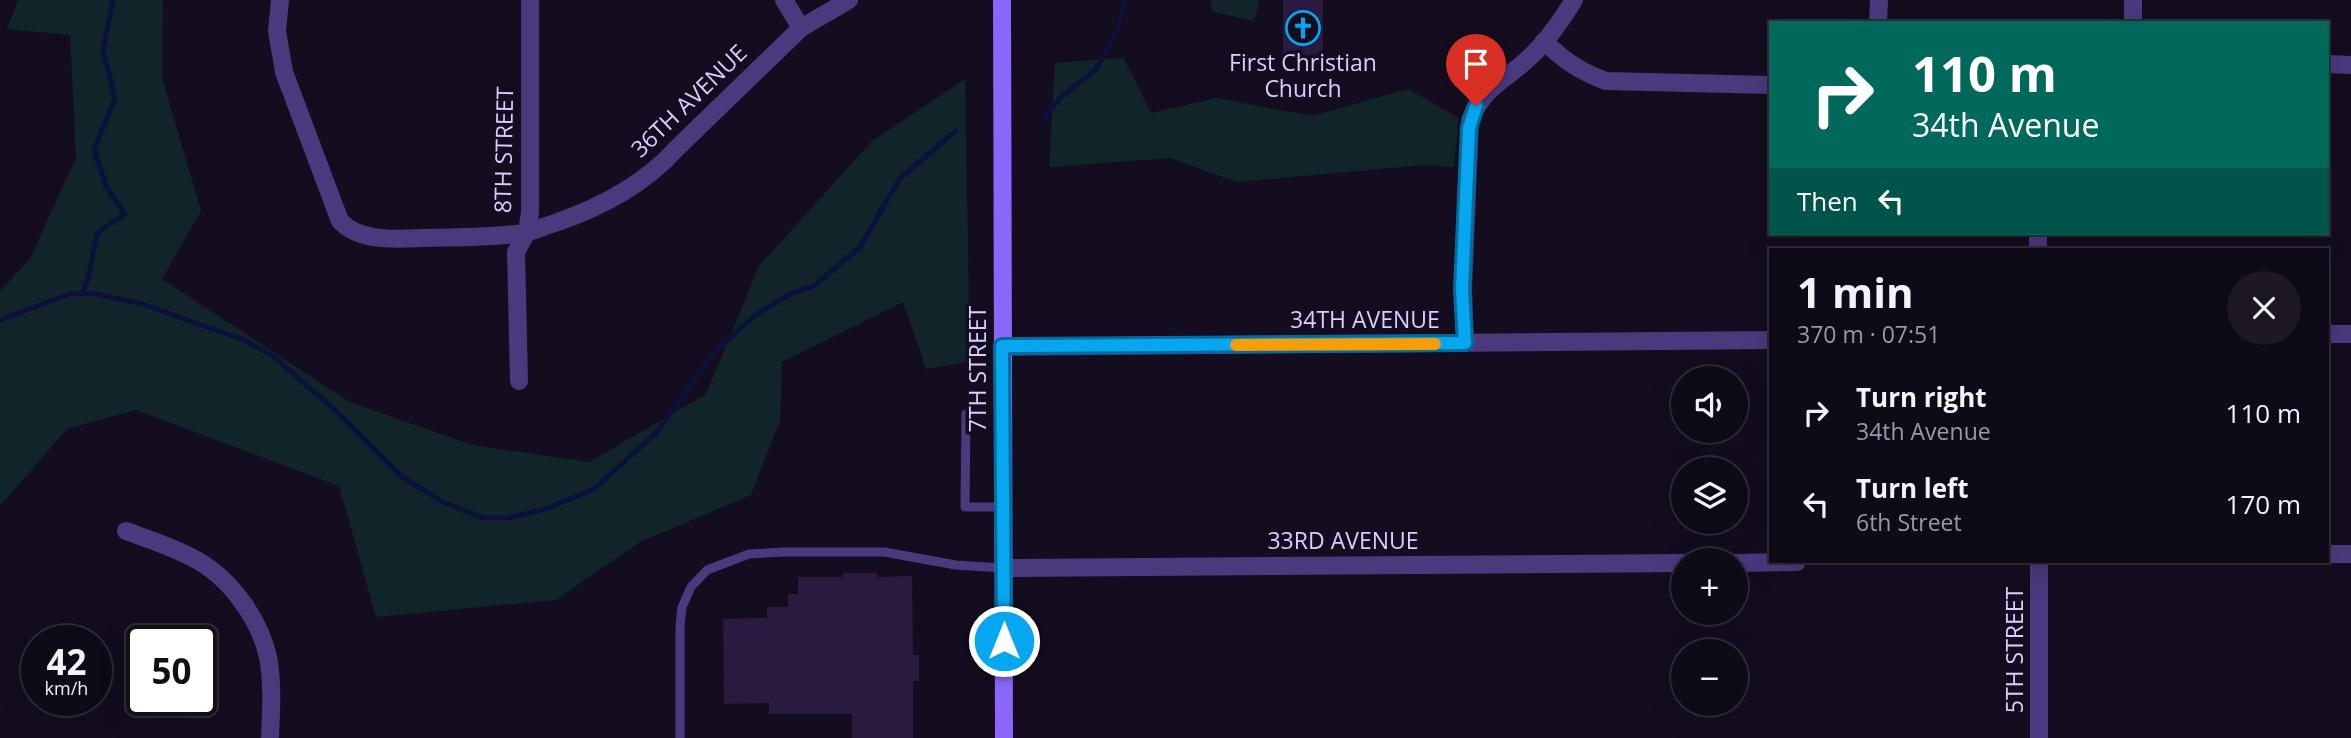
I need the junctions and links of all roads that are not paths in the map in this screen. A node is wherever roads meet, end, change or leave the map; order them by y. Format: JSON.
{"nodes":[{"id":1,"x":280,"y":0,"type":"edge"},
{"id":2,"x":530,"y":0,"type":"edge"},
{"id":3,"x":784,"y":0,"type":"edge"},
{"id":4,"x":849,"y":0,"type":"edge"},
{"id":5,"x":1002,"y":0,"type":"edge"},
{"id":6,"x":1574,"y":0,"type":"edge"},
{"id":7,"x":1879,"y":0,"type":"edge"},
{"id":8,"x":2133,"y":0,"type":"edge"},
{"id":9,"x":1878,"y":21,"type":"edge"},
{"id":10,"x":2133,"y":21,"type":"edge"},
{"id":11,"x":801,"y":28,"type":"junction"},
{"id":12,"x":1544,"y":41,"type":"junction"},
{"id":13,"x":2329,"y":64,"type":"edge"},
{"id":14,"x":2351,"y":65,"type":"edge"},
{"id":15,"x":1769,"y":85,"type":"edge"},
{"id":16,"x":527,"y":232,"type":"junction"},
{"id":17,"x":2329,"y":334,"type":"edge"},
{"id":18,"x":2351,"y":334,"type":"edge"},
{"id":19,"x":1769,"y":340,"type":"edge"},
{"id":20,"x":1465,"y":343,"type":"junction"},
{"id":21,"x":1002,"y":346,"type":"junction"},
{"id":22,"x":519,"y":382,"type":"dead end"},
{"id":23,"x":966,"y":414,"type":"dead end"},
{"id":24,"x":1003,"y":508,"type":"junction"},
{"id":25,"x":126,"y":531,"type":"dead end"},
{"id":26,"x":2329,"y":554,"type":"edge"},
{"id":27,"x":2351,"y":554,"type":"edge"},
{"id":28,"x":1769,"y":562,"type":"edge"},
{"id":29,"x":1671,"y":563,"type":"edge"},
{"id":30,"x":1748,"y":563,"type":"edge"},
{"id":31,"x":2039,"y":563,"type":"edge"},
{"id":32,"x":1003,"y":568,"type":"junction"},
{"id":33,"x":270,"y":738,"type":"edge"},
{"id":34,"x":680,"y":738,"type":"edge"},
{"id":35,"x":1004,"y":738,"type":"edge"},
{"id":36,"x":2039,"y":738,"type":"edge"}],
"edges":[{"from":1,"to":16,"type":"street","name":"36TH AVENUE"},
{"from":2,"to":16,"type":"street","name":"8TH STREET"},
{"from":3,"to":11,"type":"street"},
{"from":4,"to":11,"type":"street","name":"36TH AVENUE"},
{"from":5,"to":21,"type":"main road","name":"7TH STREET"},
{"from":6,"to":12,"type":"street"},
{"from":7,"to":9,"type":"street"},
{"from":8,"to":10,"type":"street"},
{"from":11,"to":16,"type":"street","name":"36TH AVENUE"},
{"from":12,"to":15,"type":"street"},
{"from":12,"to":20,"type":"street"},
{"from":13,"to":14,"type":"street"},
{"from":16,"to":22,"type":"street","name":"8TH STREET"},
{"from":17,"to":18,"type":"street"},
{"from":19,"to":20,"type":"street","name":"34TH AVENUE"},
{"from":20,"to":21,"type":"street","name":"34TH AVENUE"},
{"from":21,"to":24,"type":"main road","name":"7TH STREET"},
{"from":23,"to":24,"type":"lane"},
{"from":24,"to":32,"type":"main road","name":"7TH STREET"},
{"from":25,"to":33,"type":"street"},
{"from":26,"to":27,"type":"street"},
{"from":28,"to":30,"type":"street"},
{"from":29,"to":32,"type":"street","name":"33RD AVENUE"},
{"from":31,"to":36,"type":"street","name":"5TH STREET"},
{"from":32,"to":34,"type":"lane"},
{"from":32,"to":35,"type":"main road","name":"7TH STREET"}]}
